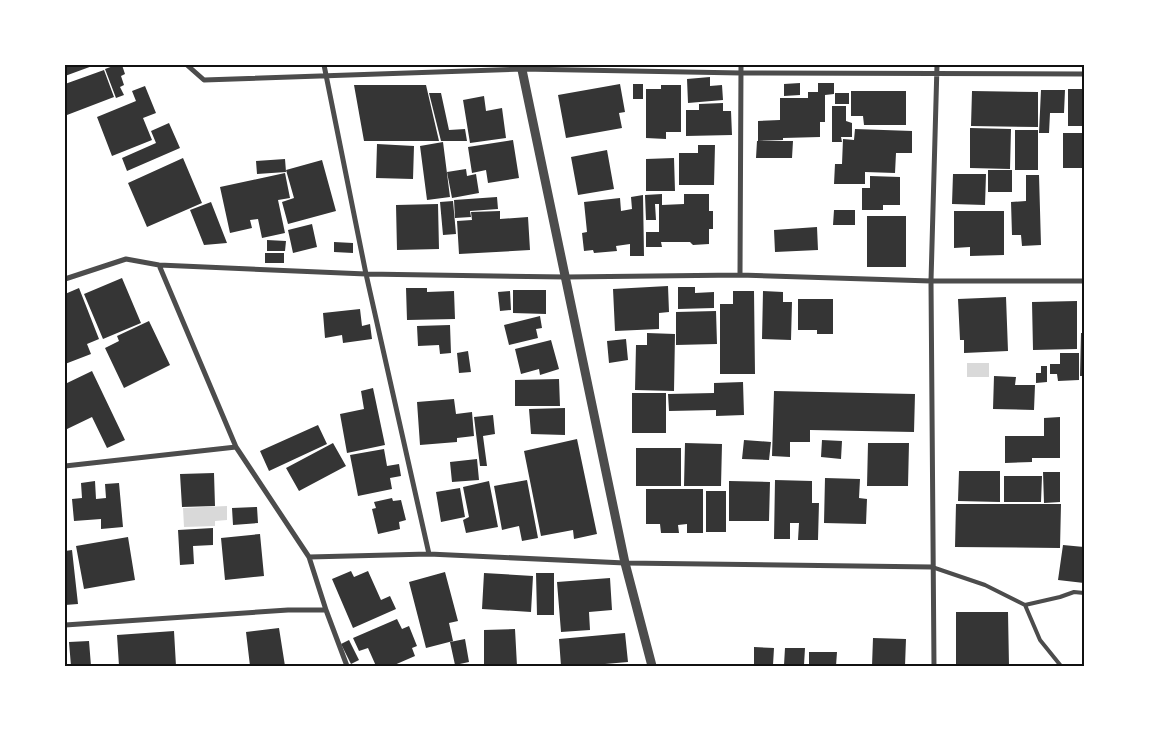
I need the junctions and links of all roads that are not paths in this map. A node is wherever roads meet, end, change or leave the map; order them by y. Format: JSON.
{"nodes":[{"id":1,"x":187,"y":65,"type":"edge"},
{"id":2,"x":324,"y":65,"type":"edge"},
{"id":3,"x":740,"y":65,"type":"edge"},
{"id":4,"x":937,"y":65,"type":"edge"},
{"id":5,"x":521,"y":67,"type":"edge"},
{"id":6,"x":740,"y":73,"type":"junction"},
{"id":7,"x":937,"y":74,"type":"junction"},
{"id":8,"x":1084,"y":74,"type":"edge"},
{"id":9,"x":326,"y":77,"type":"junction"},
{"id":10,"x":160,"y":265,"type":"junction"},
{"id":11,"x":366,"y":274,"type":"junction"},
{"id":12,"x":740,"y":275,"type":"junction"},
{"id":13,"x":566,"y":277,"type":"junction"},
{"id":14,"x":65,"y":279,"type":"edge"},
{"id":15,"x":931,"y":281,"type":"junction"},
{"id":16,"x":1084,"y":282,"type":"edge"},
{"id":17,"x":236,"y":447,"type":"junction"},
{"id":18,"x":65,"y":466,"type":"edge"},
{"id":19,"x":429,"y":554,"type":"junction"},
{"id":20,"x":309,"y":557,"type":"junction"},
{"id":21,"x":625,"y":563,"type":"junction"},
{"id":22,"x":932,"y":567,"type":"junction"},
{"id":23,"x":1084,"y":593,"type":"edge"},
{"id":24,"x":1025,"y":605,"type":"junction"},
{"id":25,"x":326,"y":610,"type":"junction"},
{"id":26,"x":65,"y":625,"type":"edge"},
{"id":27,"x":347,"y":666,"type":"edge"},
{"id":28,"x":652,"y":666,"type":"edge"},
{"id":29,"x":934,"y":666,"type":"edge"},
{"id":30,"x":1061,"y":666,"type":"edge"}],
"edges":[{"from":1,"to":9,"type":"street"},
{"from":2,"to":9,"type":"street"},
{"from":3,"to":6,"type":"street"},
{"from":4,"to":7,"type":"street"},
{"from":5,"to":6,"type":"street"},
{"from":5,"to":9,"type":"street"},
{"from":5,"to":13,"type":"street"},
{"from":6,"to":7,"type":"street"},
{"from":6,"to":12,"type":"street"},
{"from":7,"to":8,"type":"street"},
{"from":7,"to":15,"type":"street"},
{"from":9,"to":11,"type":"street"},
{"from":10,"to":11,"type":"street"},
{"from":10,"to":14,"type":"street"},
{"from":10,"to":17,"type":"street"},
{"from":11,"to":13,"type":"street"},
{"from":11,"to":19,"type":"street"},
{"from":12,"to":13,"type":"street"},
{"from":12,"to":15,"type":"street"},
{"from":13,"to":21,"type":"street"},
{"from":15,"to":16,"type":"street"},
{"from":15,"to":22,"type":"street"},
{"from":17,"to":18,"type":"street"},
{"from":17,"to":20,"type":"street"},
{"from":19,"to":20,"type":"street"},
{"from":19,"to":21,"type":"street"},
{"from":20,"to":25,"type":"street"},
{"from":21,"to":22,"type":"street"},
{"from":21,"to":28,"type":"street"},
{"from":22,"to":24,"type":"lane"},
{"from":22,"to":29,"type":"street"},
{"from":23,"to":24,"type":"lane"},
{"from":24,"to":30,"type":"lane"},
{"from":25,"to":26,"type":"street"},
{"from":25,"to":27,"type":"street"}]}
